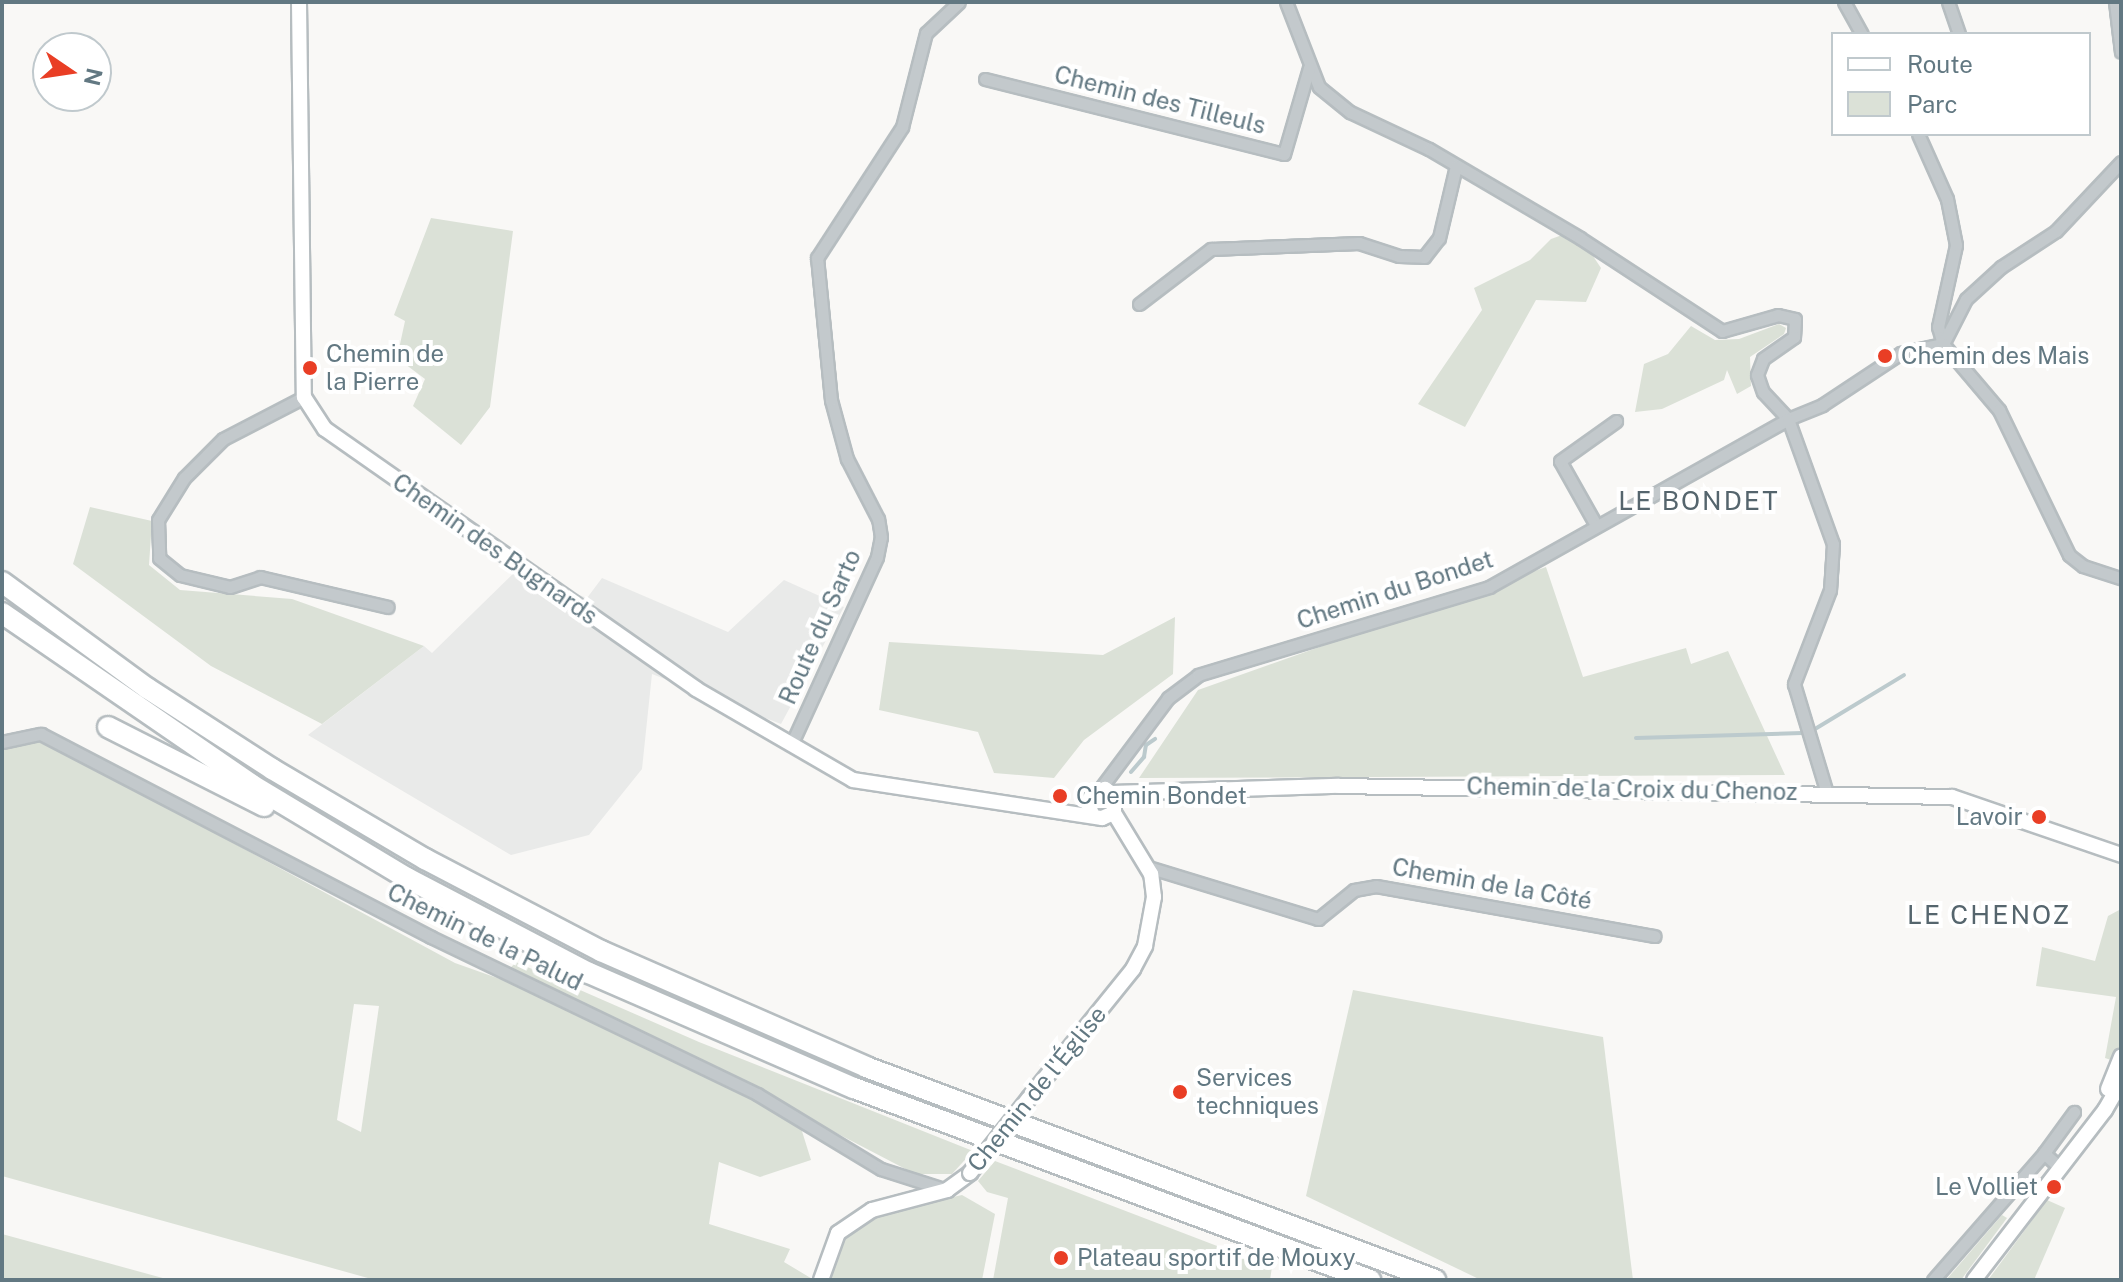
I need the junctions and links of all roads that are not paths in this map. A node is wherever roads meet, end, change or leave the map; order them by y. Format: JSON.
{"nodes":[{"id":1,"x":299,"y":2,"type":"edge"},
{"id":2,"x":959,"y":2,"type":"edge"},
{"id":3,"x":1286,"y":2,"type":"edge"},
{"id":4,"x":1844,"y":2,"type":"edge"},
{"id":5,"x":1948,"y":2,"type":"edge"},
{"id":6,"x":2115,"y":2,"type":"edge"},
{"id":7,"x":1861,"y":32,"type":"edge"},
{"id":8,"x":1958,"y":32,"type":"edge"},
{"id":9,"x":2121,"y":52,"type":"edge"},
{"id":10,"x":1309,"y":68,"type":"junction"},
{"id":11,"x":985,"y":79,"type":"dead end"},
{"id":12,"x":1919,"y":136,"type":"edge"},
{"id":13,"x":2121,"y":162,"type":"edge"},
{"id":14,"x":1456,"y":166,"type":"junction"},
{"id":15,"x":1139,"y":304,"type":"dead end"},
{"id":16,"x":1943,"y":344,"type":"junction"},
{"id":17,"x":304,"y":397,"type":"junction"},
{"id":18,"x":1788,"y":419,"type":"junction"},
{"id":19,"x":1616,"y":421,"type":"dead end"},
{"id":20,"x":1596,"y":525,"type":"junction"},
{"id":21,"x":2121,"y":578,"type":"edge"},
{"id":22,"x":2,"y":582,"type":"edge"},
{"id":23,"x":388,"y":607,"type":"dead end"},
{"id":24,"x":2,"y":613,"type":"edge"},
{"id":25,"x":108,"y":727,"type":"dead end"},
{"id":26,"x":2,"y":742,"type":"edge"},
{"id":27,"x":791,"y":745,"type":"junction"},
{"id":28,"x":1826,"y":790,"type":"junction"},
{"id":29,"x":1105,"y":803,"type":"junction"},
{"id":30,"x":2121,"y":855,"type":"edge"},
{"id":31,"x":1148,"y":867,"type":"junction"},
{"id":32,"x":407,"y":878,"type":"junction"},
{"id":33,"x":1655,"y":936,"type":"dead end"},
{"id":34,"x":2121,"y":1057,"type":"edge"},
{"id":35,"x":2121,"y":1082,"type":"edge"},
{"id":36,"x":2074,"y":1112,"type":"dead end"},
{"id":37,"x":2083,"y":1139,"type":"junction"},
{"id":38,"x":2044,"y":1153,"type":"junction"},
{"id":39,"x":2060,"y":1168,"type":"junction"},
{"id":40,"x":947,"y":1190,"type":"junction"},
{"id":41,"x":821,"y":1280,"type":"edge"},
{"id":42,"x":1370,"y":1280,"type":"edge"},
{"id":43,"x":1435,"y":1280,"type":"edge"},
{"id":44,"x":1933,"y":1280,"type":"edge"},
{"id":45,"x":1974,"y":1280,"type":"edge"}],
"edges":[{"from":1,"to":17,"type":"street"},
{"from":2,"to":27,"type":"street","name":"Route du Sarto"},
{"from":3,"to":10,"type":"street"},
{"from":4,"to":7,"type":"street"},
{"from":5,"to":8,"type":"street"},
{"from":6,"to":9,"type":"street"},
{"from":10,"to":11,"type":"street","name":"Chemin des Tilleuls"},
{"from":10,"to":14,"type":"street"},
{"from":12,"to":16,"type":"street"},
{"from":13,"to":16,"type":"street"},
{"from":14,"to":15,"type":"street"},
{"from":14,"to":18,"type":"street"},
{"from":16,"to":18,"type":"street","name":"Chemin du Bondet"},
{"from":16,"to":21,"type":"street"},
{"from":17,"to":23,"type":"street"},
{"from":17,"to":27,"type":"street","name":"Chemin des Bugnards"},
{"from":18,"to":20,"type":"street","name":"Chemin du Bondet"},
{"from":18,"to":28,"type":"street"},
{"from":19,"to":20,"type":"street"},
{"from":20,"to":29,"type":"street","name":"Chemin du Bondet"},
{"from":22,"to":43,"type":"highway"},
{"from":24,"to":32,"type":"highway"},
{"from":25,"to":32,"type":"highway"},
{"from":26,"to":40,"type":"street","name":"Chemin de la Palud"},
{"from":27,"to":29,"type":"street","name":"Chemin des Bugnards"},
{"from":28,"to":29,"type":"street","name":"Chemin de la Croix du Chenoz"},
{"from":28,"to":30,"type":"street","name":"Chemin de la Croix du Chenoz"},
{"from":29,"to":31,"type":"street"},
{"from":31,"to":33,"type":"street","name":"Chemin de la Côté"},
{"from":31,"to":40,"type":"street","name":"Chemin de l'Église","bridge":true},
{"from":32,"to":42,"type":"highway"},
{"from":34,"to":37,"type":"street"},
{"from":35,"to":37,"type":"street"},
{"from":36,"to":38,"type":"street"},
{"from":37,"to":39,"type":"street"},
{"from":38,"to":39,"type":"street"},
{"from":38,"to":44,"type":"street"},
{"from":39,"to":45,"type":"street"},
{"from":40,"to":41,"type":"street","name":"Chemin de l'Église"}]}
